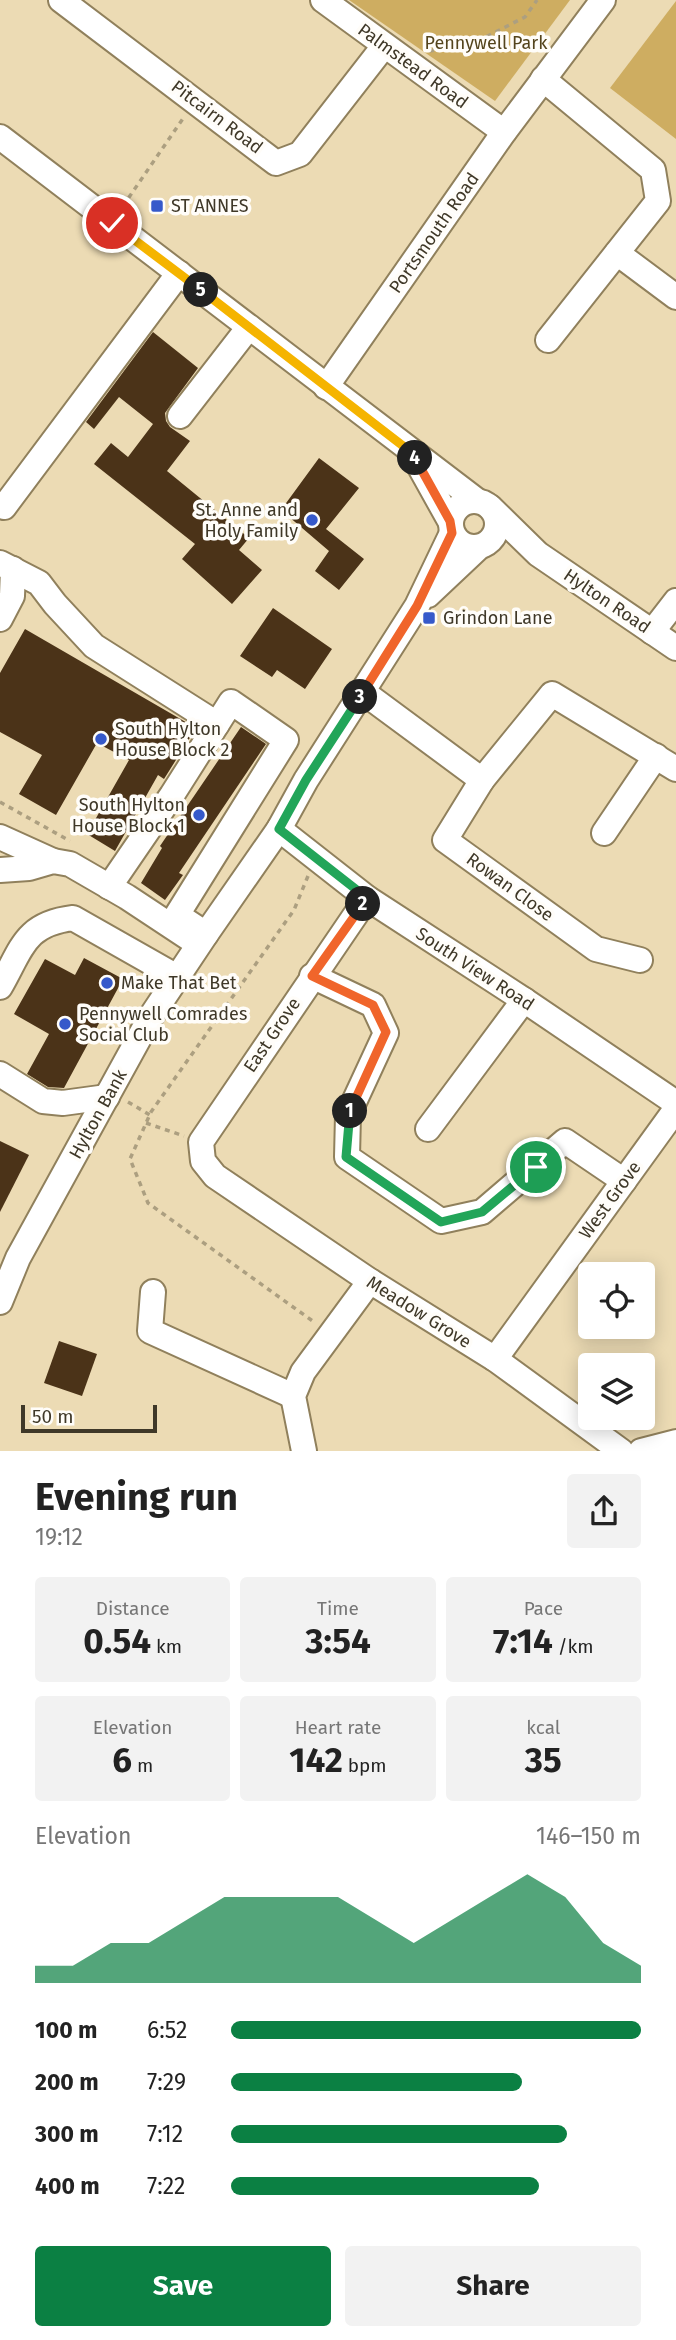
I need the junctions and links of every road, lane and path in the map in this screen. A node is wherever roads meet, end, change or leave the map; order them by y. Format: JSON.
{"nodes":[{"id":1,"x":61,"y":0,"type":"edge"},
{"id":2,"x":323,"y":0,"type":"edge"},
{"id":3,"x":537,"y":0,"type":"edge"},
{"id":4,"x":603,"y":0,"type":"edge"},
{"id":5,"x":392,"y":51,"type":"junction"},
{"id":6,"x":543,"y":79,"type":"junction"},
{"id":7,"x":195,"y":101,"type":"junction"},
{"id":8,"x":505,"y":132,"type":"junction"},
{"id":9,"x":0,"y":137,"type":"edge"},
{"id":10,"x":112,"y":223,"type":"junction"},
{"id":11,"x":617,"y":253,"type":"junction"},
{"id":12,"x":179,"y":273,"type":"junction"},
{"id":13,"x":676,"y":298,"type":"edge"},
{"id":14,"x":248,"y":327,"type":"junction"},
{"id":15,"x":548,"y":340,"type":"dead end"},
{"id":16,"x":326,"y":387,"type":"junction"},
{"id":17,"x":180,"y":416,"type":"dead end"},
{"id":18,"x":412,"y":453,"type":"junction"},
{"id":19,"x":483,"y":504,"type":"junction"},
{"id":20,"x":4,"y":507,"type":"dead end"},
{"id":21,"x":451,"y":527,"type":"junction"},
{"id":22,"x":482,"y":545,"type":"junction"},
{"id":23,"x":538,"y":554,"type":"junction"},
{"id":24,"x":6,"y":566,"type":"edge"},
{"id":25,"x":676,"y":601,"type":"edge"},
{"id":26,"x":417,"y":606,"type":"junction"},
{"id":27,"x":0,"y":620,"type":"edge"},
{"id":28,"x":652,"y":632,"type":"junction"},
{"id":29,"x":676,"y":648,"type":"edge"},
{"id":30,"x":363,"y":692,"type":"junction"},
{"id":31,"x":217,"y":724,"type":"junction"},
{"id":32,"x":666,"y":763,"type":"edge"},
{"id":33,"x":482,"y":780,"type":"junction"},
{"id":34,"x":0,"y":802,"type":"edge"},
{"id":35,"x":279,"y":829,"type":"junction"},
{"id":36,"x":604,"y":833,"type":"dead end"},
{"id":37,"x":0,"y":836,"type":"edge"},
{"id":38,"x":78,"y":846,"type":"dead end"},
{"id":39,"x":52,"y":861,"type":"junction"},
{"id":40,"x":0,"y":870,"type":"edge"},
{"id":41,"x":110,"y":887,"type":"junction"},
{"id":42,"x":367,"y":898,"type":"junction"},
{"id":43,"x":202,"y":939,"type":"junction"},
{"id":44,"x":640,"y":960,"type":"dead end"},
{"id":45,"x":312,"y":976,"type":"junction"},
{"id":46,"x":177,"y":977,"type":"junction"},
{"id":47,"x":0,"y":987,"type":"edge"},
{"id":48,"x":524,"y":1000,"type":"junction"},
{"id":49,"x":0,"y":1074,"type":"edge"},
{"id":50,"x":108,"y":1094,"type":"junction"},
{"id":51,"x":676,"y":1102,"type":"edge"},
{"id":52,"x":676,"y":1110,"type":"edge"},
{"id":53,"x":150,"y":1115,"type":"dead end"},
{"id":54,"x":146,"y":1123,"type":"dead end"},
{"id":55,"x":428,"y":1129,"type":"dead end"},
{"id":56,"x":201,"y":1142,"type":"junction"},
{"id":57,"x":624,"y":1181,"type":"junction"},
{"id":58,"x":370,"y":1281,"type":"junction"},
{"id":59,"x":153,"y":1292,"type":"dead end"},
{"id":60,"x":0,"y":1302,"type":"edge"},
{"id":61,"x":495,"y":1359,"type":"junction"},
{"id":62,"x":293,"y":1396,"type":"junction"},
{"id":63,"x":676,"y":1442,"type":"edge"},
{"id":64,"x":304,"y":1451,"type":"edge"},
{"id":65,"x":621,"y":1451,"type":"edge"},
{"id":66,"x":641,"y":1451,"type":"edge"}],
"edges":[{"from":1,"to":7,"type":"street","name":"Pitcairn Road"},
{"from":2,"to":5,"type":"street","name":"Palmstead Road"},
{"from":3,"to":5,"type":"path"},
{"from":4,"to":6,"type":"street","name":"Portsmouth Road"},
{"from":5,"to":7,"type":"street","name":"Pitcairn Road"},
{"from":5,"to":8,"type":"street","name":"Palmstead Road"},
{"from":6,"to":8,"type":"street","name":"Portsmouth Road"},
{"from":6,"to":11,"type":"street"},
{"from":7,"to":10,"type":"path"},
{"from":8,"to":16,"type":"street","name":"Portsmouth Road"},
{"from":9,"to":10,"type":"street","name":"Hylton Road"},
{"from":10,"to":12,"type":"street","name":"Hylton Road"},
{"from":11,"to":13,"type":"street"},
{"from":11,"to":15,"type":"street"},
{"from":12,"to":14,"type":"street","name":"Hylton Road"},
{"from":12,"to":20,"type":"street"},
{"from":14,"to":16,"type":"street","name":"Hylton Road"},
{"from":14,"to":17,"type":"street"},
{"from":16,"to":18,"type":"street","name":"Hylton Road"},
{"from":18,"to":19,"type":"street","name":"Hylton Road"},
{"from":18,"to":21,"type":"street","name":"Hylton Road"},
{"from":19,"to":21,"type":"street"},
{"from":19,"to":22,"type":"street"},
{"from":19,"to":23,"type":"street","name":"Hylton Road"},
{"from":21,"to":22,"type":"street"},
{"from":21,"to":26,"type":"street"},
{"from":22,"to":23,"type":"street","name":"Hylton Road"},
{"from":22,"to":26,"type":"street"},
{"from":23,"to":28,"type":"street","name":"Hylton Road"},
{"from":24,"to":27,"type":"street"},
{"from":24,"to":31,"type":"street"},
{"from":25,"to":28,"type":"street"},
{"from":26,"to":30,"type":"street"},
{"from":28,"to":29,"type":"street","name":"Hylton Road"},
{"from":30,"to":33,"type":"street"},
{"from":30,"to":35,"type":"street"},
{"from":31,"to":41,"type":"street"},
{"from":31,"to":43,"type":"street"},
{"from":32,"to":33,"type":"street","name":"Rowan Close"},
{"from":32,"to":36,"type":"street","name":"Rowan Close"},
{"from":33,"to":44,"type":"street","name":"Rowan Close"},
{"from":34,"to":38,"type":"path"},
{"from":35,"to":42,"type":"street","name":"South View Road"},
{"from":35,"to":43,"type":"street","name":"Hylton Bank"},
{"from":37,"to":39,"type":"street"},
{"from":39,"to":40,"type":"street"},
{"from":39,"to":41,"type":"street"},
{"from":41,"to":43,"type":"street"},
{"from":42,"to":45,"type":"street","name":"East Grove"},
{"from":42,"to":48,"type":"street","name":"South View Road"},
{"from":43,"to":46,"type":"street","name":"Hylton Bank"},
{"from":45,"to":56,"type":"street","name":"East Grove"},
{"from":45,"to":57,"type":"street"},
{"from":46,"to":47,"type":"street"},
{"from":46,"to":50,"type":"street","name":"Hylton Bank"},
{"from":48,"to":51,"type":"street","name":"South View Road"},
{"from":48,"to":55,"type":"street"},
{"from":49,"to":50,"type":"street"},
{"from":50,"to":53,"type":"path"},
{"from":50,"to":60,"type":"street","name":"Hylton Bank"},
{"from":52,"to":57,"type":"street","name":"West Grove"},
{"from":54,"to":56,"type":"path"},
{"from":56,"to":58,"type":"street","name":"Meadow Grove"},
{"from":57,"to":61,"type":"street","name":"West Grove"},
{"from":58,"to":61,"type":"street","name":"Meadow Grove"},
{"from":58,"to":62,"type":"street"},
{"from":59,"to":62,"type":"street"},
{"from":61,"to":65,"type":"street","name":"Meadow Grove"},
{"from":62,"to":64,"type":"street"},
{"from":63,"to":66,"type":"street"}]}
